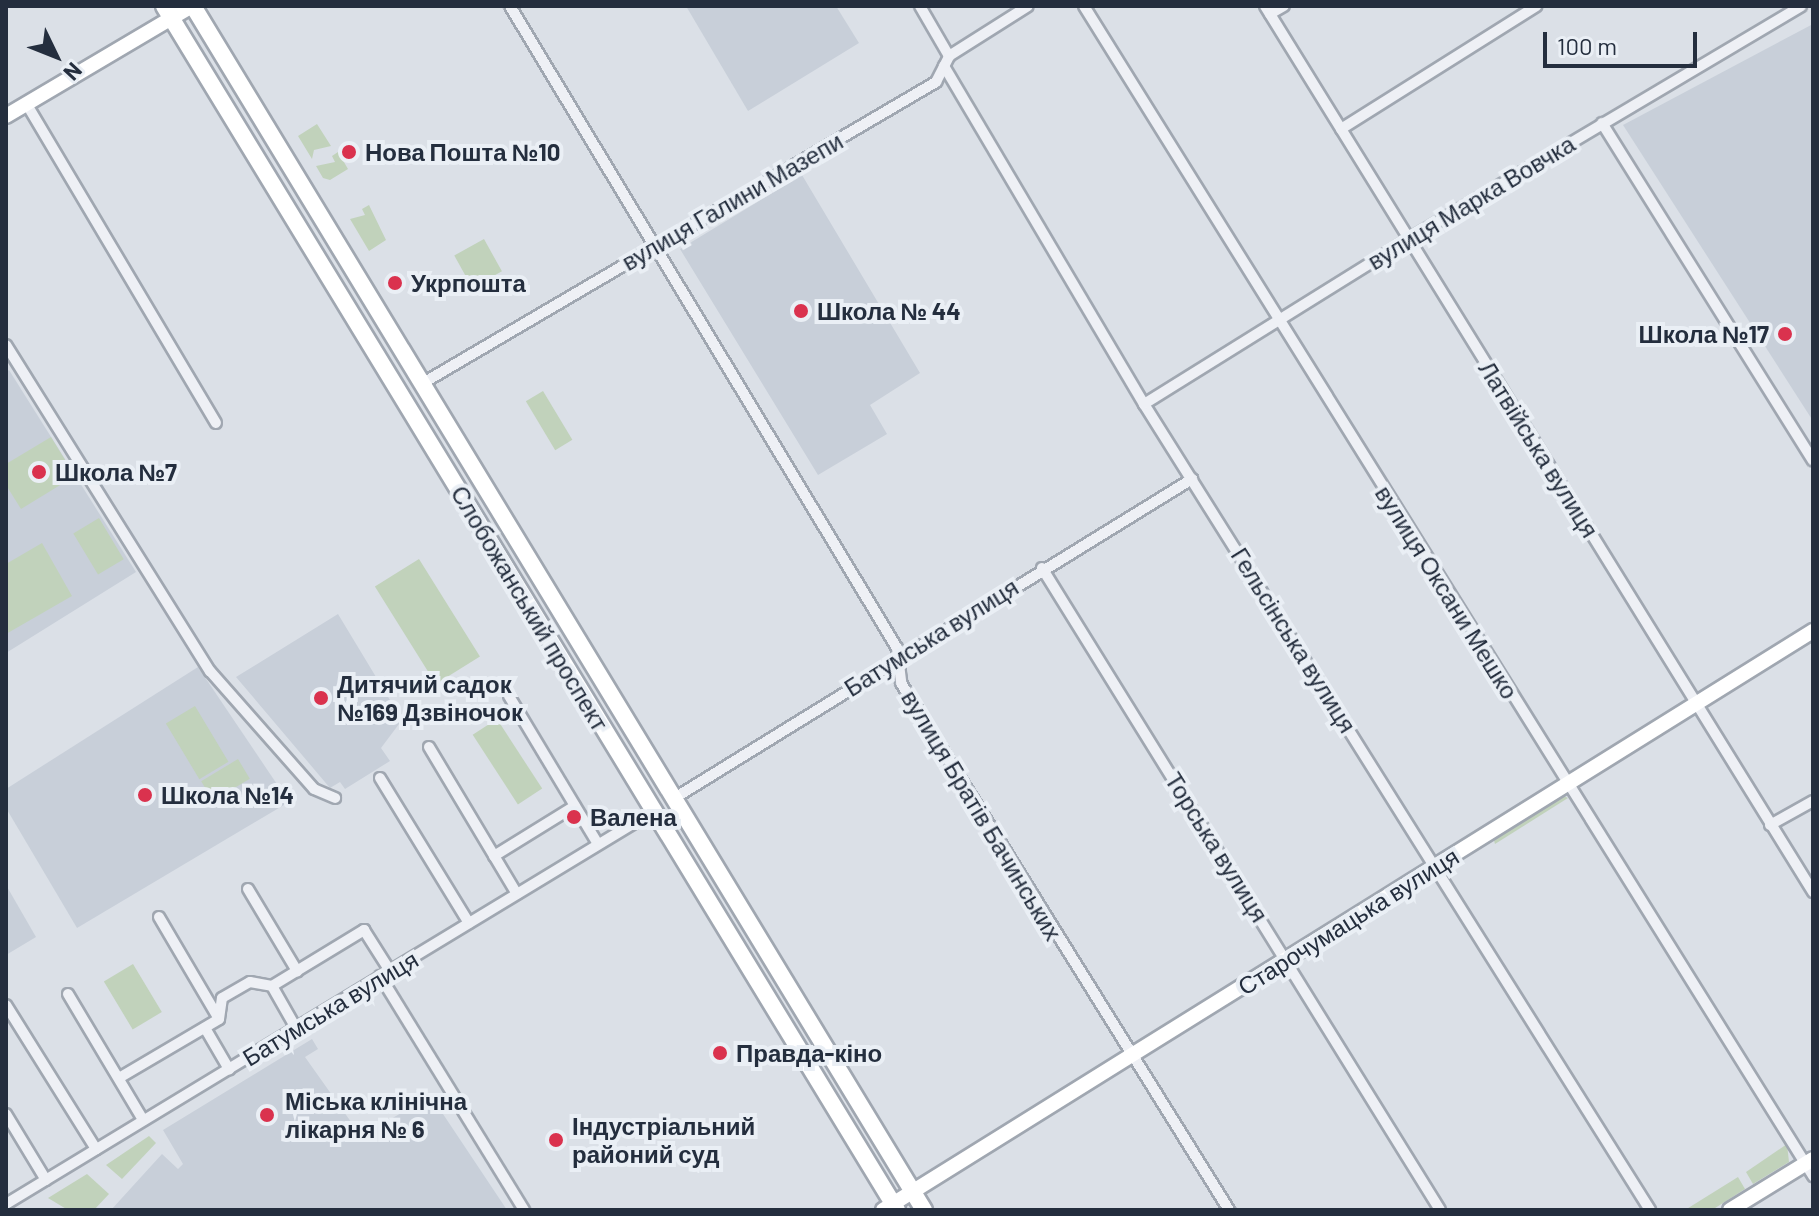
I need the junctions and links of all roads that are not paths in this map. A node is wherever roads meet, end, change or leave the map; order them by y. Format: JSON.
{"nodes":[{"id":1,"x":193,"y":6,"type":"edge"},
{"id":2,"x":510,"y":6,"type":"edge"},
{"id":3,"x":920,"y":6,"type":"edge"},
{"id":4,"x":1028,"y":6,"type":"edge"},
{"id":5,"x":1084,"y":6,"type":"edge"},
{"id":6,"x":1284,"y":6,"type":"edge"},
{"id":7,"x":1536,"y":6,"type":"edge"},
{"id":8,"x":1801,"y":6,"type":"edge"},
{"id":9,"x":167,"y":10,"type":"edge"},
{"id":10,"x":1267,"y":10,"type":"edge"},
{"id":11,"x":947,"y":61,"type":"junction"},
{"id":12,"x":26,"y":103,"type":"junction"},
{"id":13,"x":6,"y":116,"type":"edge"},
{"id":14,"x":1602,"y":123,"type":"junction"},
{"id":15,"x":1341,"y":129,"type":"junction"},
{"id":16,"x":1409,"y":239,"type":"junction"},
{"id":17,"x":658,"y":246,"type":"junction"},
{"id":18,"x":1280,"y":322,"type":"junction"},
{"id":19,"x":6,"y":345,"type":"edge"},
{"id":20,"x":423,"y":383,"type":"junction"},
{"id":21,"x":1144,"y":404,"type":"junction"},
{"id":22,"x":216,"y":423,"type":"dead end"},
{"id":23,"x":1813,"y":461,"type":"edge"},
{"id":24,"x":1192,"y":479,"type":"junction"},
{"id":25,"x":1042,"y":568,"type":"junction"},
{"id":26,"x":1813,"y":631,"type":"edge"},
{"id":27,"x":896,"y":659,"type":"junction"},
{"id":28,"x":509,"y":696,"type":"dead end"},
{"id":29,"x":1695,"y":703,"type":"junction"},
{"id":30,"x":429,"y":747,"type":"dead end"},
{"id":31,"x":380,"y":778,"type":"dead end"},
{"id":32,"x":1566,"y":785,"type":"junction"},
{"id":33,"x":335,"y":798,"type":"dead end"},
{"id":34,"x":673,"y":799,"type":"junction"},
{"id":35,"x":1813,"y":801,"type":"edge"},
{"id":36,"x":575,"y":806,"type":"junction"},
{"id":37,"x":654,"y":811,"type":"junction"},
{"id":38,"x":1770,"y":825,"type":"junction"},
{"id":39,"x":598,"y":844,"type":"junction"},
{"id":40,"x":494,"y":856,"type":"junction"},
{"id":41,"x":1437,"y":865,"type":"junction"},
{"id":42,"x":248,"y":889,"type":"dead end"},
{"id":43,"x":1813,"y":892,"type":"edge"},
{"id":44,"x":517,"y":894,"type":"junction"},
{"id":45,"x":159,"y":917,"type":"dead end"},
{"id":46,"x":469,"y":923,"type":"junction"},
{"id":47,"x":1286,"y":959,"type":"junction"},
{"id":48,"x":297,"y":971,"type":"junction"},
{"id":49,"x":385,"y":974,"type":"junction"},
{"id":50,"x":272,"y":986,"type":"junction"},
{"id":51,"x":68,"y":994,"type":"dead end"},
{"id":52,"x":6,"y":1005,"type":"edge"},
{"id":53,"x":219,"y":1019,"type":"junction"},
{"id":54,"x":205,"y":1028,"type":"junction"},
{"id":55,"x":296,"y":1028,"type":"junction"},
{"id":56,"x":1134,"y":1056,"type":"junction"},
{"id":57,"x":229,"y":1069,"type":"junction"},
{"id":58,"x":119,"y":1078,"type":"junction"},
{"id":59,"x":6,"y":1114,"type":"edge"},
{"id":60,"x":143,"y":1120,"type":"junction"},
{"id":61,"x":96,"y":1149,"type":"junction"},
{"id":62,"x":1810,"y":1166,"type":"edge"},
{"id":63,"x":46,"y":1180,"type":"junction"},
{"id":64,"x":6,"y":1190,"type":"edge"},
{"id":65,"x":913,"y":1193,"type":"junction"},
{"id":66,"x":9,"y":1202,"type":"edge"},
{"id":67,"x":891,"y":1208,"type":"edge"},
{"id":68,"x":524,"y":1210,"type":"edge"},
{"id":69,"x":924,"y":1210,"type":"edge"},
{"id":70,"x":1229,"y":1210,"type":"edge"},
{"id":71,"x":1440,"y":1210,"type":"edge"},
{"id":72,"x":1650,"y":1210,"type":"edge"},
{"id":73,"x":1730,"y":1210,"type":"edge"}],
"edges":[{"from":1,"to":9,"type":"street"},
{"from":1,"to":20,"type":"main road","name":"Слобожанський проспект"},
{"from":2,"to":17,"type":"street","name":"вулиця Братів Бачинських"},
{"from":3,"to":11,"type":"street","name":"Гельсінська вулиця"},
{"from":4,"to":11,"type":"street","name":"вулиця Галини Мазепи"},
{"from":5,"to":18,"type":"street","name":"вулиця Оксани Мешко"},
{"from":6,"to":10,"type":"street"},
{"from":7,"to":15,"type":"street"},
{"from":8,"to":14,"type":"street","name":"вулиця Марка Вовчка"},
{"from":9,"to":12,"type":"street"},
{"from":9,"to":37,"type":"main road","name":"Слобожанський проспект"},
{"from":10,"to":15,"type":"street","name":"Латвійська вулиця"},
{"from":11,"to":17,"type":"street","name":"вулиця Галини Мазепи"},
{"from":11,"to":21,"type":"street","name":"Гельсінська вулиця"},
{"from":12,"to":13,"type":"street"},
{"from":12,"to":22,"type":"street"},
{"from":14,"to":16,"type":"street","name":"вулиця Марка Вовчка"},
{"from":14,"to":23,"type":"street"},
{"from":15,"to":16,"type":"street","name":"Латвійська вулиця"},
{"from":16,"to":18,"type":"street","name":"вулиця Марка Вовчка"},
{"from":16,"to":29,"type":"street","name":"Латвійська вулиця"},
{"from":17,"to":20,"type":"street","name":"вулиця Галини Мазепи"},
{"from":17,"to":27,"type":"street","name":"вулиця Братів Бачинських"},
{"from":18,"to":21,"type":"street","name":"вулиця Марка Вовчка"},
{"from":18,"to":32,"type":"street","name":"вулиця Оксани Мешко"},
{"from":19,"to":33,"type":"street"},
{"from":20,"to":34,"type":"main road","name":"Слобожанський проспект"},
{"from":21,"to":24,"type":"street","name":"Гельсінська вулиця"},
{"from":24,"to":25,"type":"street","name":"Батумська вулиця"},
{"from":24,"to":41,"type":"street","name":"Гельсінська вулиця"},
{"from":25,"to":27,"type":"street","name":"Батумська вулиця"},
{"from":25,"to":47,"type":"street","name":"Торська вулиця"},
{"from":26,"to":29,"type":"street","name":"Старочумацька вулиця"},
{"from":27,"to":34,"type":"street","name":"Батумська вулиця"},
{"from":27,"to":56,"type":"street","name":"вулиця Братів Бачинських"},
{"from":28,"to":36,"type":"street"},
{"from":29,"to":32,"type":"street","name":"Старочумацька вулиця"},
{"from":29,"to":38,"type":"street","name":"Латвійська вулиця"},
{"from":30,"to":40,"type":"street"},
{"from":31,"to":46,"type":"street"},
{"from":32,"to":41,"type":"street","name":"Старочумацька вулиця"},
{"from":32,"to":62,"type":"street","name":"вулиця Оксани Мешко"},
{"from":34,"to":65,"type":"main road","name":"Слобожанський проспект"},
{"from":35,"to":38,"type":"street"},
{"from":36,"to":39,"type":"street"},
{"from":36,"to":40,"type":"street"},
{"from":37,"to":39,"type":"street","name":"Батумська вулиця"},
{"from":37,"to":67,"type":"main road","name":"Слобожанський проспект"},
{"from":38,"to":43,"type":"street","name":"Латвійська вулиця"},
{"from":39,"to":44,"type":"street","name":"Батумська вулиця"},
{"from":40,"to":44,"type":"street"},
{"from":41,"to":47,"type":"street","name":"Старочумацька вулиця"},
{"from":41,"to":72,"type":"street","name":"Гельсінська вулиця"},
{"from":42,"to":48,"type":"street"},
{"from":44,"to":46,"type":"street","name":"Батумська вулиця"},
{"from":45,"to":53,"type":"street"},
{"from":46,"to":49,"type":"street","name":"Батумська вулиця"},
{"from":47,"to":56,"type":"street","name":"Старочумацька вулиця"},
{"from":47,"to":71,"type":"street","name":"Торська вулиця"},
{"from":48,"to":49,"type":"street"},
{"from":48,"to":50,"type":"street"},
{"from":49,"to":55,"type":"street","name":"Батумська вулиця"},
{"from":49,"to":68,"type":"street"},
{"from":50,"to":53,"type":"street"},
{"from":50,"to":55,"type":"street"},
{"from":51,"to":58,"type":"street"},
{"from":52,"to":61,"type":"street"},
{"from":53,"to":54,"type":"street"},
{"from":54,"to":57,"type":"street"},
{"from":54,"to":58,"type":"street"},
{"from":55,"to":57,"type":"street","name":"Батумська вулиця"},
{"from":56,"to":65,"type":"street","name":"Старочумацька вулиця"},
{"from":56,"to":70,"type":"street","name":"вулиця Братів Бачинських"},
{"from":57,"to":60,"type":"street","name":"Батумська вулиця"},
{"from":58,"to":60,"type":"street"},
{"from":59,"to":63,"type":"street"},
{"from":60,"to":61,"type":"street","name":"Батумська вулиця"},
{"from":61,"to":63,"type":"street","name":"Батумська вулиця"},
{"from":62,"to":73,"type":"street"},
{"from":63,"to":66,"type":"street","name":"Батумська вулиця"},
{"from":64,"to":66,"type":"street"},
{"from":65,"to":67,"type":"street","name":"Старочумацька вулиця"},
{"from":65,"to":69,"type":"main road","name":"Слобожанський проспект"}]}
